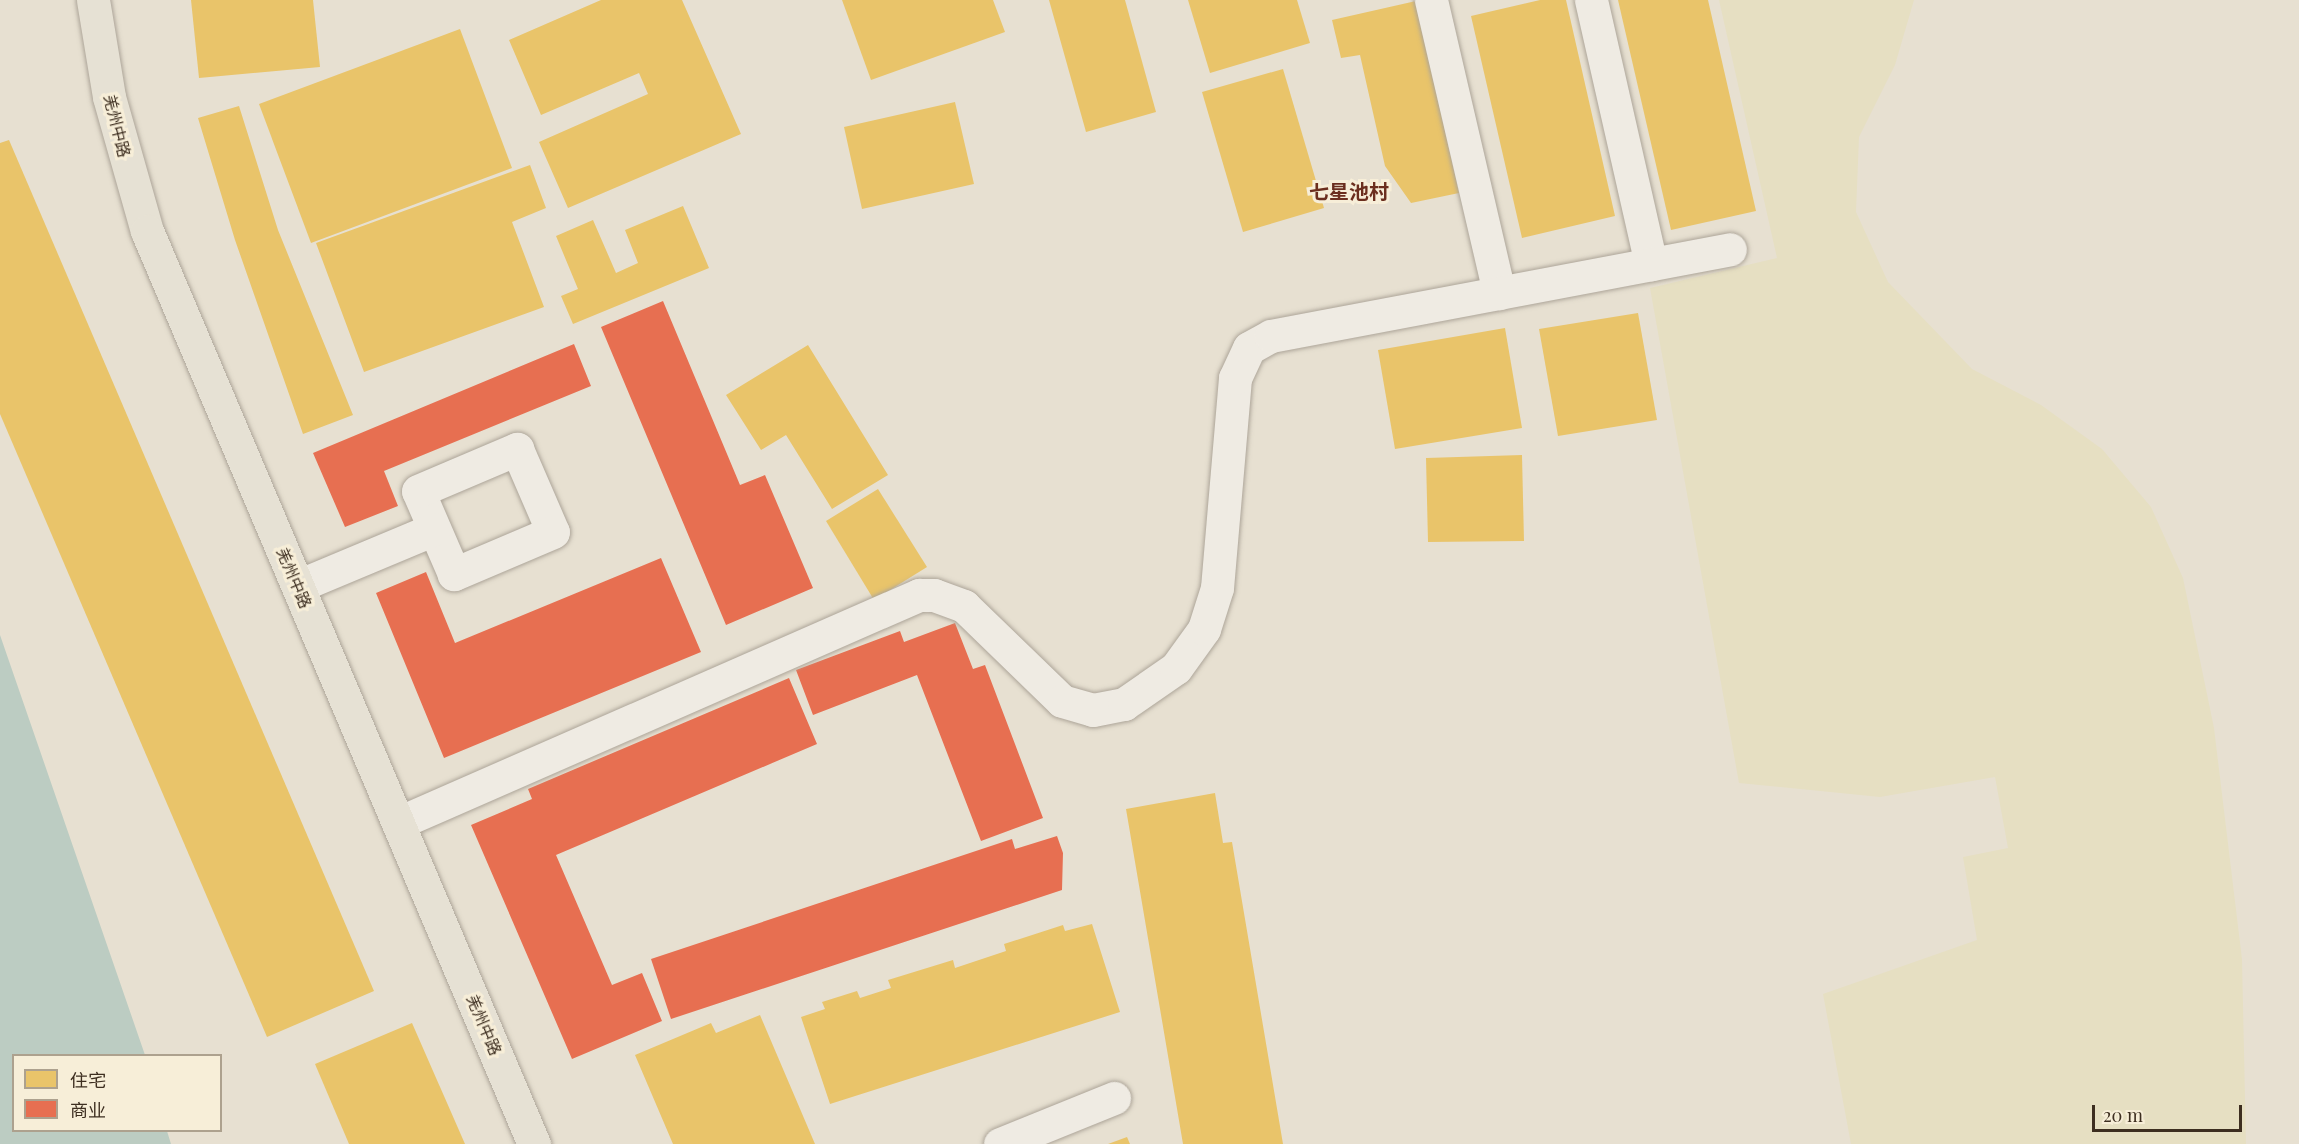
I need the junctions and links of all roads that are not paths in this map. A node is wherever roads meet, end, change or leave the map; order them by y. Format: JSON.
{"nodes":[{"id":1,"x":93,"y":0,"type":"edge"},
{"id":2,"x":1431,"y":0,"type":"edge"},
{"id":3,"x":1591,"y":0,"type":"edge"},
{"id":4,"x":1730,"y":249,"type":"dead end"},
{"id":5,"x":1651,"y":264,"type":"junction"},
{"id":6,"x":1499,"y":293,"type":"junction"},
{"id":7,"x":434,"y":529,"type":"dead end"},
{"id":8,"x":298,"y":586,"type":"junction"},
{"id":9,"x":398,"y":823,"type":"junction"},
{"id":10,"x":1114,"y":1098,"type":"dead end"},
{"id":11,"x":534,"y":1144,"type":"edge"},
{"id":12,"x":1000,"y":1144,"type":"edge"}],
"edges":[{"from":1,"to":8,"type":"main road","name":"羌州中路"},
{"from":2,"to":6,"type":"street"},
{"from":3,"to":5,"type":"street"},
{"from":4,"to":5,"type":"street"},
{"from":5,"to":6,"type":"street"},
{"from":6,"to":9,"type":"street"},
{"from":7,"to":8,"type":"street"},
{"from":8,"to":9,"type":"main road","name":"羌州中路"},
{"from":9,"to":11,"type":"main road","name":"羌州中路"},
{"from":10,"to":12,"type":"street"}]}
